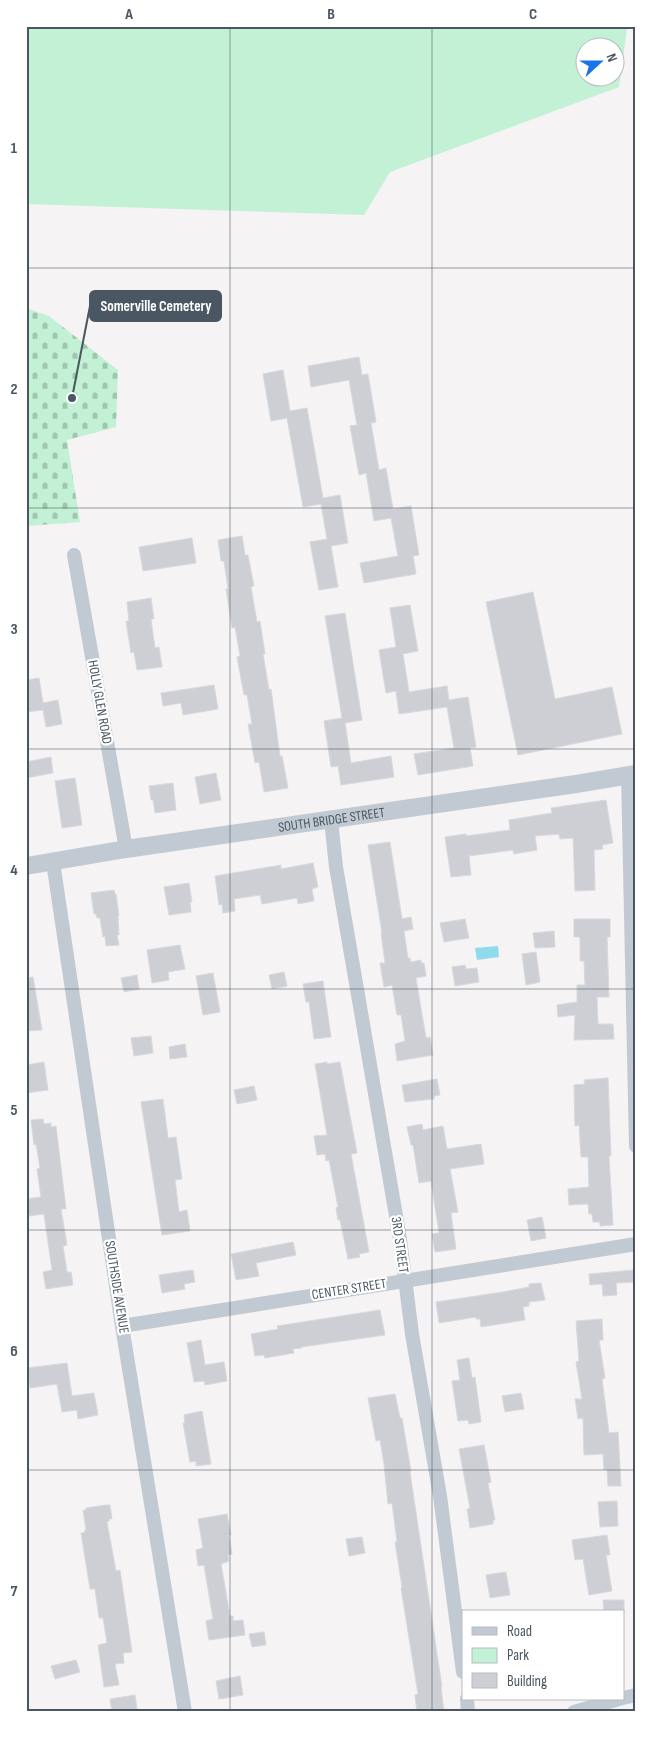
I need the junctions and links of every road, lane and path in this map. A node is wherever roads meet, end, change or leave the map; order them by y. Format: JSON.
{"nodes":[{"id":1,"x":74,"y":555,"type":"dead end"},
{"id":2,"x":632,"y":774,"type":"edge"},
{"id":3,"x":331,"y":820,"type":"junction"},
{"id":4,"x":126,"y":849,"type":"junction"},
{"id":5,"x":52,"y":862,"type":"junction"},
{"id":6,"x":26,"y":866,"type":"edge"},
{"id":7,"x":636,"y":1146,"type":"edge"},
{"id":8,"x":636,"y":1244,"type":"edge"},
{"id":9,"x":405,"y":1280,"type":"junction"},
{"id":10,"x":122,"y":1326,"type":"junction"},
{"id":11,"x":462,"y":1664,"type":"edge"},
{"id":12,"x":616,"y":1700,"type":"edge"},
{"id":13,"x":185,"y":1712,"type":"edge"},
{"id":14,"x":574,"y":1712,"type":"edge"}],
"edges":[{"from":1,"to":4,"type":"street","name":"HOLLY GLEN ROAD"},
{"from":2,"to":3,"type":"street","name":"SOUTH BRIDGE STREET"},
{"from":2,"to":7,"type":"street"},
{"from":3,"to":4,"type":"street","name":"SOUTH BRIDGE STREET"},
{"from":3,"to":9,"type":"street","name":"3RD STREET"},
{"from":4,"to":5,"type":"street","name":"SOUTH BRIDGE STREET"},
{"from":5,"to":6,"type":"street","name":"SOUTH BRIDGE STREET"},
{"from":5,"to":10,"type":"street","name":"SOUTHSIDE AVENUE"},
{"from":8,"to":9,"type":"street","name":"CENTER STREET"},
{"from":9,"to":10,"type":"street","name":"CENTER STREET"},
{"from":9,"to":11,"type":"street","name":"3RD STREET"},
{"from":10,"to":13,"type":"street","name":"SOUTHSIDE AVENUE"},
{"from":12,"to":14,"type":"street"}]}
